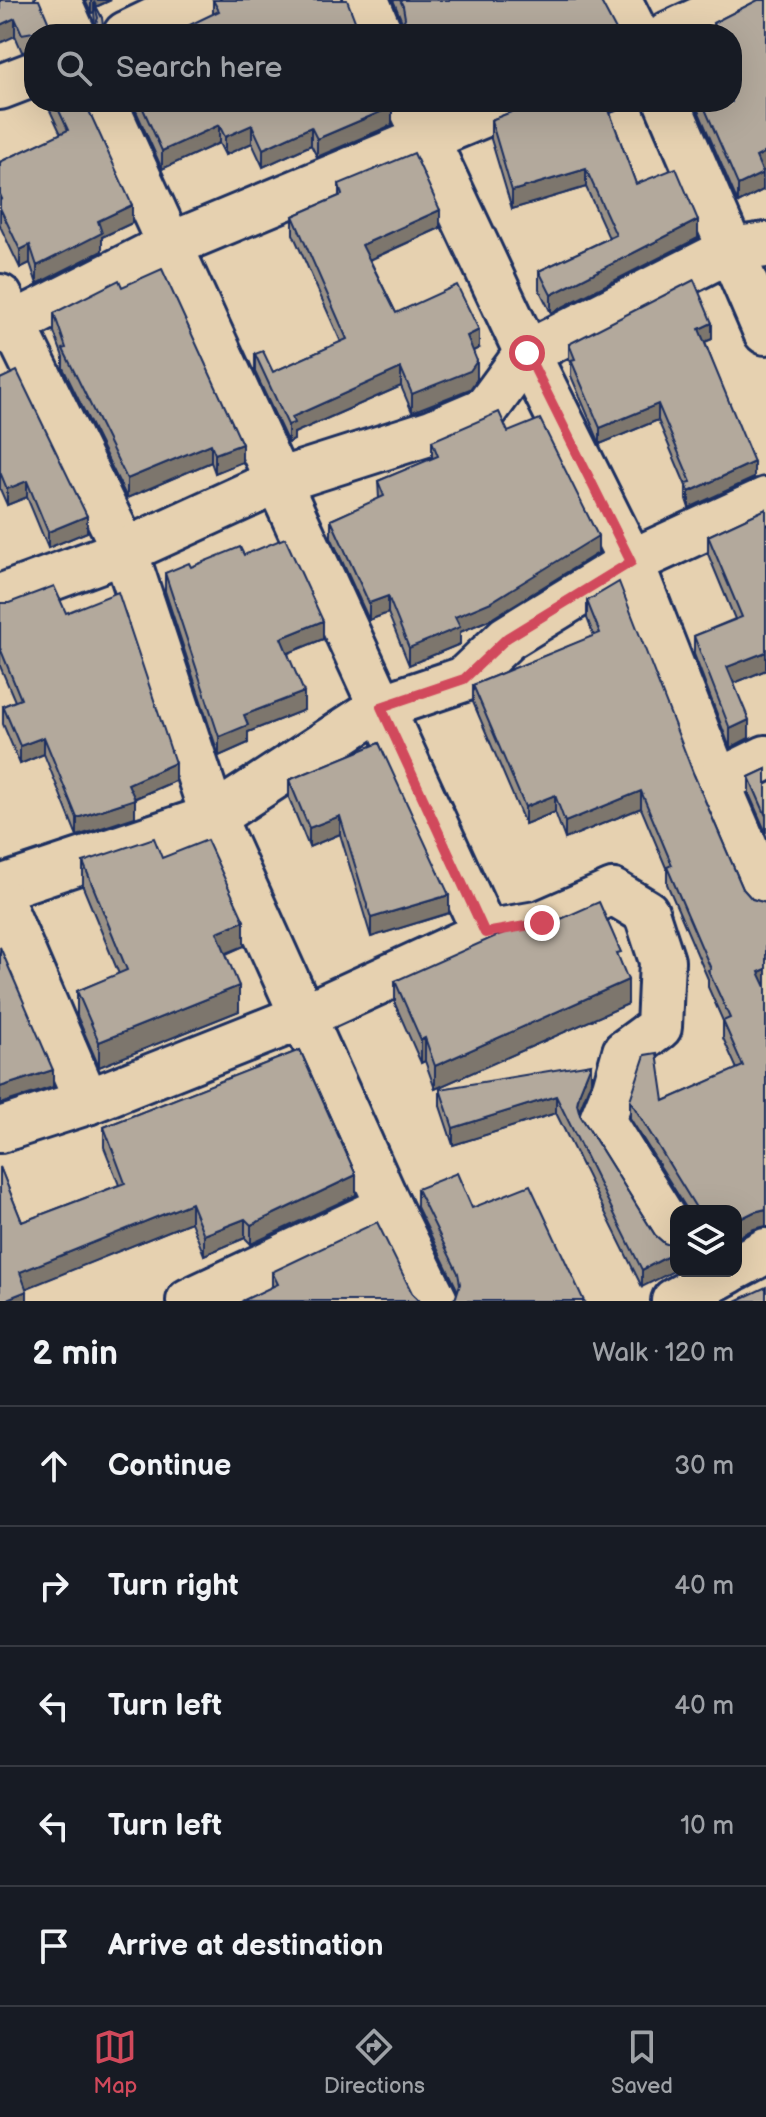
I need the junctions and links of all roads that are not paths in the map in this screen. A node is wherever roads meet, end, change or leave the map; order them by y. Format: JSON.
{"nodes":[{"id":1,"x":58,"y":0,"type":"edge"},
{"id":2,"x":197,"y":0,"type":"edge"},
{"id":3,"x":366,"y":0,"type":"edge"},
{"id":4,"x":619,"y":0,"type":"edge"},
{"id":5,"x":742,"y":0,"type":"edge"},
{"id":6,"x":69,"y":24,"type":"edge"},
{"id":7,"x":147,"y":24,"type":"edge"},
{"id":8,"x":376,"y":24,"type":"edge"},
{"id":9,"x":631,"y":24,"type":"edge"},
{"id":10,"x":690,"y":24,"type":"edge"},
{"id":11,"x":24,"y":78,"type":"edge"},
{"id":12,"x":0,"y":87,"type":"edge"},
{"id":13,"x":109,"y":112,"type":"edge"},
{"id":14,"x":463,"y":112,"type":"edge"},
{"id":15,"x":673,"y":112,"type":"edge"},
{"id":16,"x":417,"y":121,"type":"edge"},
{"id":17,"x":170,"y":245,"type":"junction"},
{"id":18,"x":748,"y":248,"type":"edge"},
{"id":19,"x":4,"y":317,"type":"edge"},
{"id":20,"x":766,"y":332,"type":"edge"},
{"id":21,"x":527,"y":353,"type":"junction"},
{"id":22,"x":278,"y":481,"type":"junction"},
{"id":23,"x":766,"y":500,"type":"edge"},
{"id":24,"x":125,"y":551,"type":"junction"},
{"id":25,"x":631,"y":562,"type":"junction"},
{"id":26,"x":0,"y":597,"type":"edge"},
{"id":27,"x":381,"y":707,"type":"junction"},
{"id":28,"x":766,"y":758,"type":"edge"},
{"id":29,"x":717,"y":782,"type":"junction"},
{"id":30,"x":213,"y":817,"type":"junction"},
{"id":31,"x":0,"y":888,"type":"edge"},
{"id":32,"x":766,"y":896,"type":"edge"},
{"id":33,"x":0,"y":899,"type":"edge"},
{"id":34,"x":485,"y":933,"type":"junction"},
{"id":35,"x":304,"y":1016,"type":"junction"},
{"id":36,"x":87,"y":1102,"type":"junction"},
{"id":37,"x":0,"y":1130,"type":"edge"},
{"id":38,"x":389,"y":1207,"type":"junction"},
{"id":39,"x":670,"y":1229,"type":"edge"},
{"id":40,"x":766,"y":1251,"type":"edge"},
{"id":41,"x":708,"y":1283,"type":"edge"},
{"id":42,"x":189,"y":1301,"type":"edge"},
{"id":43,"x":435,"y":1301,"type":"edge"}],
"edges":[{"from":1,"to":6,"type":"street"},
{"from":2,"to":7,"type":"street"},
{"from":3,"to":8,"type":"street"},
{"from":4,"to":9,"type":"street"},
{"from":5,"to":10,"type":"street"},
{"from":11,"to":12,"type":"street"},
{"from":13,"to":17,"type":"street"},
{"from":14,"to":16,"type":"street"},
{"from":15,"to":18,"type":"street"},
{"from":16,"to":17,"type":"street"},
{"from":16,"to":21,"type":"street"},
{"from":17,"to":19,"type":"street"},
{"from":17,"to":22,"type":"street"},
{"from":18,"to":20,"type":"street"},
{"from":18,"to":21,"type":"street"},
{"from":19,"to":24,"type":"street"},
{"from":21,"to":22,"type":"street"},
{"from":21,"to":25,"type":"street"},
{"from":22,"to":24,"type":"street"},
{"from":22,"to":27,"type":"street"},
{"from":23,"to":25,"type":"street"},
{"from":24,"to":26,"type":"street"},
{"from":24,"to":30,"type":"street"},
{"from":25,"to":27,"type":"street"},
{"from":25,"to":29,"type":"street"},
{"from":27,"to":30,"type":"street"},
{"from":27,"to":34,"type":"street"},
{"from":28,"to":29,"type":"street"},
{"from":29,"to":32,"type":"street"},
{"from":30,"to":31,"type":"street"},
{"from":30,"to":35,"type":"street"},
{"from":33,"to":36,"type":"street"},
{"from":34,"to":35,"type":"street"},
{"from":34,"to":39,"type":"street"},
{"from":35,"to":36,"type":"street"},
{"from":35,"to":38,"type":"street"},
{"from":36,"to":37,"type":"street"},
{"from":38,"to":42,"type":"street"},
{"from":38,"to":43,"type":"street"},
{"from":40,"to":41,"type":"street"}]}
